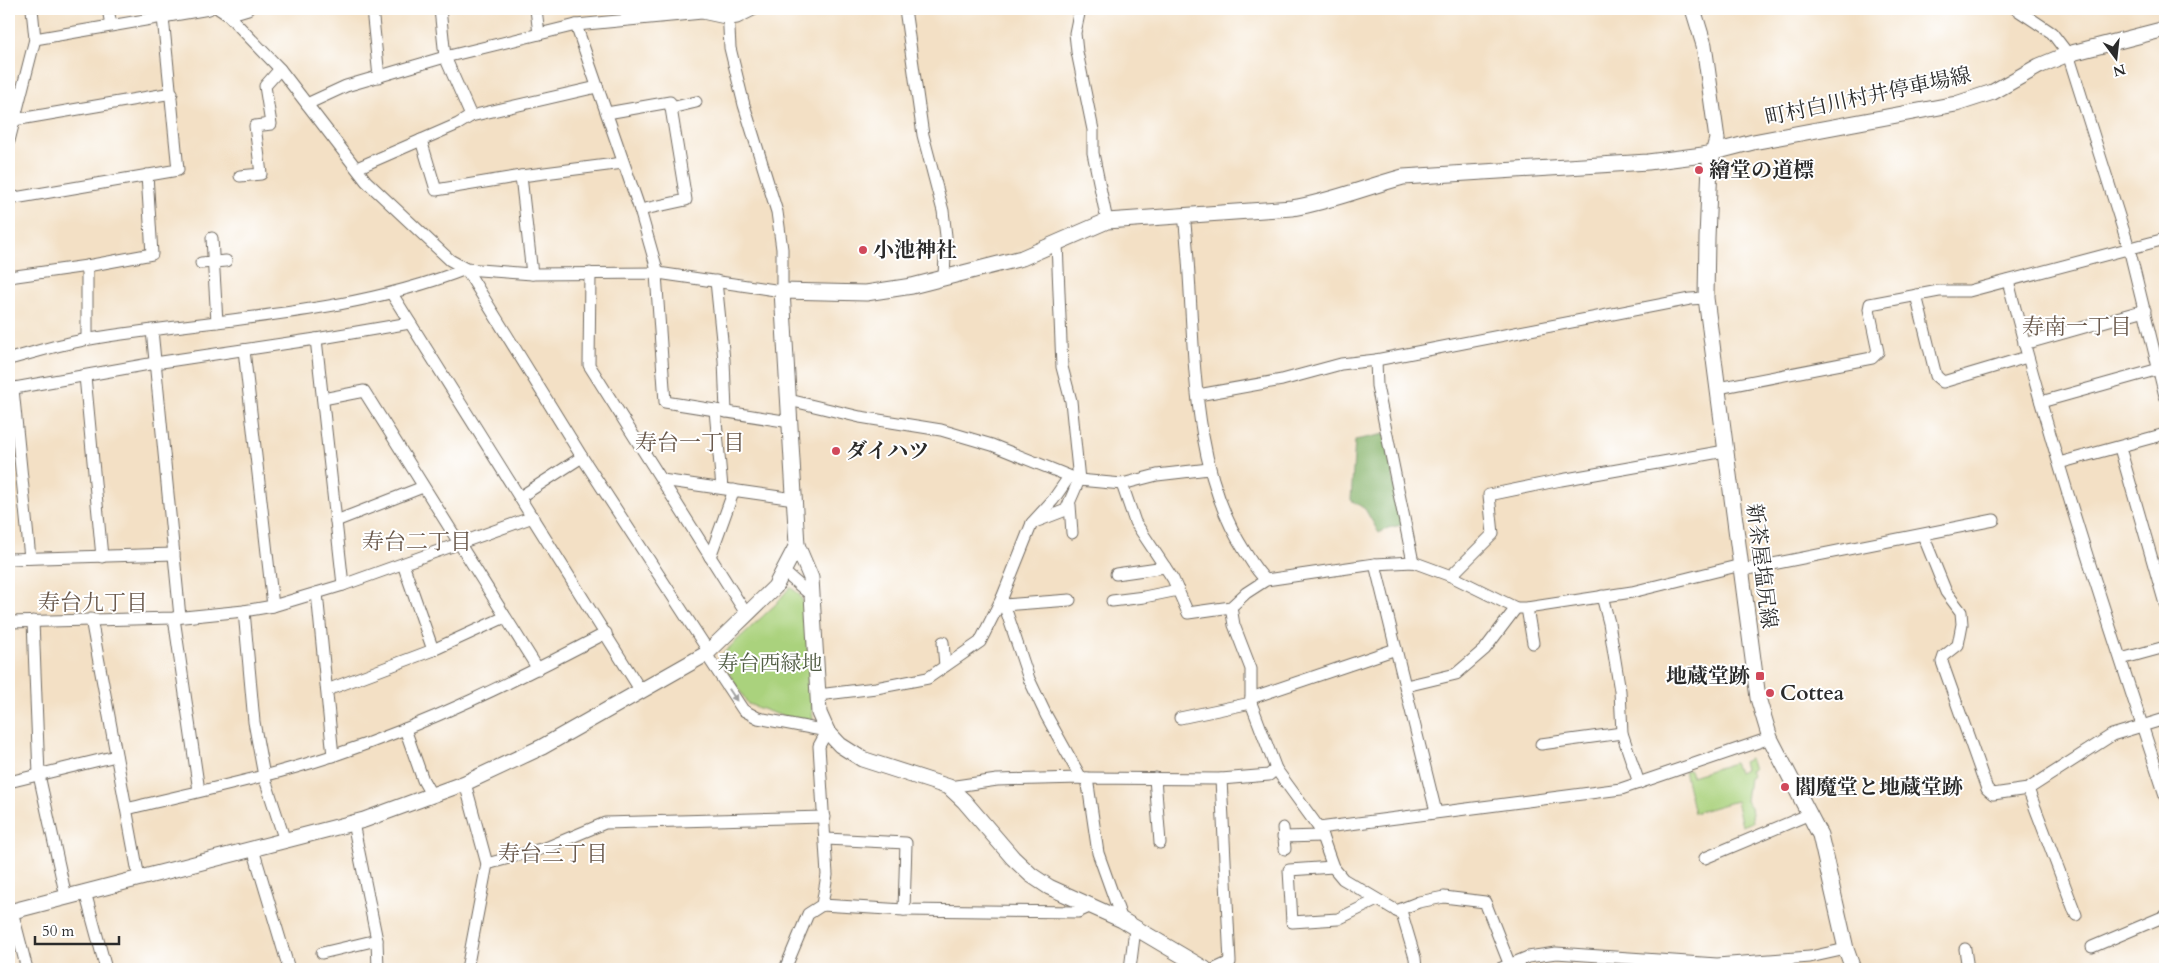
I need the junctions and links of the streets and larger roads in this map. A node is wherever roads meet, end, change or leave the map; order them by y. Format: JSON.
{"nodes":[{"id":1,"x":32,"y":9,"type":"edge"},
{"id":2,"x":108,"y":9,"type":"edge"},
{"id":3,"x":210,"y":9,"type":"edge"},
{"id":4,"x":248,"y":9,"type":"edge"},
{"id":5,"x":372,"y":9,"type":"edge"},
{"id":6,"x":440,"y":9,"type":"edge"},
{"id":7,"x":536,"y":9,"type":"edge"},
{"id":8,"x":620,"y":9,"type":"edge"},
{"id":9,"x":755,"y":9,"type":"edge"},
{"id":10,"x":905,"y":9,"type":"edge"},
{"id":11,"x":1080,"y":9,"type":"edge"},
{"id":12,"x":1693,"y":9,"type":"edge"},
{"id":13,"x":2016,"y":9,"type":"edge"},
{"id":14,"x":224,"y":12,"type":"edge"},
{"id":15,"x":684,"y":12,"type":"edge"},
{"id":16,"x":729,"y":14,"type":"edge"},
{"id":17,"x":163,"y":18,"type":"junction"},
{"id":18,"x":622,"y":21,"type":"junction"},
{"id":19,"x":111,"y":25,"type":"junction"},
{"id":20,"x":576,"y":25,"type":"junction"},
{"id":21,"x":2165,"y":29,"type":"edge"},
{"id":22,"x":539,"y":34,"type":"junction"},
{"id":23,"x":35,"y":39,"type":"junction"},
{"id":24,"x":2068,"y":54,"type":"junction"},
{"id":25,"x":445,"y":57,"type":"junction"},
{"id":26,"x":280,"y":69,"type":"junction"},
{"id":27,"x":379,"y":77,"type":"junction"},
{"id":28,"x":597,"y":87,"type":"junction"},
{"id":29,"x":172,"y":93,"type":"junction"},
{"id":30,"x":696,"y":102,"type":"dead end"},
{"id":31,"x":307,"y":104,"type":"junction"},
{"id":32,"x":671,"y":108,"type":"junction"},
{"id":33,"x":607,"y":113,"type":"junction"},
{"id":34,"x":471,"y":116,"type":"junction"},
{"id":35,"x":11,"y":119,"type":"edge"},
{"id":36,"x":421,"y":140,"type":"junction"},
{"id":37,"x":9,"y":141,"type":"edge"},
{"id":38,"x":1714,"y":152,"type":"junction"},
{"id":39,"x":623,"y":163,"type":"junction"},
{"id":40,"x":357,"y":168,"type":"junction"},
{"id":41,"x":147,"y":175,"type":"junction"},
{"id":42,"x":240,"y":176,"type":"dead end"},
{"id":43,"x":521,"y":176,"type":"junction"},
{"id":44,"x":9,"y":199,"type":"edge"},
{"id":45,"x":640,"y":210,"type":"junction"},
{"id":46,"x":1184,"y":214,"type":"junction"},
{"id":47,"x":1107,"y":221,"type":"junction"},
{"id":48,"x":212,"y":238,"type":"dead end"},
{"id":49,"x":2165,"y":239,"type":"edge"},
{"id":50,"x":1058,"y":242,"type":"junction"},
{"id":51,"x":2129,"y":248,"type":"junction"},
{"id":52,"x":214,"y":262,"type":"junction"},
{"id":53,"x":226,"y":262,"type":"dead end"},
{"id":54,"x":201,"y":263,"type":"dead end"},
{"id":55,"x":87,"y":266,"type":"junction"},
{"id":56,"x":466,"y":269,"type":"junction"},
{"id":57,"x":532,"y":274,"type":"junction"},
{"id":58,"x":590,"y":274,"type":"junction"},
{"id":59,"x":657,"y":274,"type":"junction"},
{"id":60,"x":944,"y":276,"type":"junction"},
{"id":61,"x":9,"y":277,"type":"edge"},
{"id":62,"x":716,"y":281,"type":"junction"},
{"id":63,"x":2008,"y":281,"type":"junction"},
{"id":64,"x":782,"y":291,"type":"junction"},
{"id":65,"x":392,"y":294,"type":"junction"},
{"id":66,"x":1916,"y":295,"type":"junction"},
{"id":67,"x":1706,"y":298,"type":"junction"},
{"id":68,"x":2145,"y":310,"type":"junction"},
{"id":69,"x":217,"y":322,"type":"junction"},
{"id":70,"x":410,"y":323,"type":"junction"},
{"id":71,"x":152,"y":330,"type":"junction"},
{"id":72,"x":87,"y":339,"type":"junction"},
{"id":73,"x":316,"y":339,"type":"junction"},
{"id":74,"x":2024,"y":344,"type":"junction"},
{"id":75,"x":244,"y":350,"type":"junction"},
{"id":76,"x":2027,"y":357,"type":"junction"},
{"id":77,"x":9,"y":359,"type":"edge"},
{"id":78,"x":1376,"y":360,"type":"junction"},
{"id":79,"x":155,"y":363,"type":"junction"},
{"id":80,"x":2159,"y":369,"type":"junction"},
{"id":81,"x":85,"y":376,"type":"junction"},
{"id":82,"x":1718,"y":388,"type":"junction"},
{"id":83,"x":11,"y":389,"type":"edge"},
{"id":84,"x":1198,"y":395,"type":"junction"},
{"id":85,"x":2165,"y":396,"type":"edge"},
{"id":86,"x":323,"y":399,"type":"junction"},
{"id":87,"x":789,"y":400,"type":"junction"},
{"id":88,"x":2041,"y":402,"type":"junction"},
{"id":89,"x":721,"y":411,"type":"junction"},
{"id":90,"x":790,"y":422,"type":"junction"},
{"id":91,"x":2165,"y":434,"type":"edge"},
{"id":92,"x":2120,"y":448,"type":"junction"},
{"id":93,"x":1725,"y":452,"type":"junction"},
{"id":94,"x":582,"y":457,"type":"junction"},
{"id":95,"x":2059,"y":463,"type":"junction"},
{"id":96,"x":1209,"y":470,"type":"junction"},
{"id":97,"x":1074,"y":479,"type":"junction"},
{"id":98,"x":662,"y":480,"type":"junction"},
{"id":99,"x":1122,"y":484,"type":"junction"},
{"id":100,"x":423,"y":487,"type":"junction"},
{"id":101,"x":728,"y":489,"type":"junction"},
{"id":102,"x":520,"y":497,"type":"junction"},
{"id":103,"x":794,"y":499,"type":"junction"},
{"id":104,"x":1070,"y":505,"type":"junction"},
{"id":105,"x":533,"y":517,"type":"junction"},
{"id":106,"x":1994,"y":520,"type":"dead end"},
{"id":107,"x":336,"y":521,"type":"junction"},
{"id":108,"x":1032,"y":523,"type":"junction"},
{"id":109,"x":1072,"y":533,"type":"dead end"},
{"id":110,"x":1923,"y":535,"type":"junction"},
{"id":111,"x":458,"y":543,"type":"junction"},
{"id":112,"x":797,"y":545,"type":"junction"},
{"id":113,"x":174,"y":554,"type":"junction"},
{"id":114,"x":102,"y":557,"type":"junction"},
{"id":115,"x":710,"y":557,"type":"junction"},
{"id":116,"x":30,"y":558,"type":"junction"},
{"id":117,"x":9,"y":559,"type":"edge"},
{"id":118,"x":1413,"y":562,"type":"junction"},
{"id":119,"x":403,"y":564,"type":"junction"},
{"id":120,"x":1374,"y":564,"type":"junction"},
{"id":121,"x":1165,"y":567,"type":"junction"},
{"id":122,"x":1741,"y":568,"type":"junction"},
{"id":123,"x":784,"y":572,"type":"junction"},
{"id":124,"x":1116,"y":574,"type":"dead end"},
{"id":125,"x":1451,"y":576,"type":"junction"},
{"id":126,"x":1266,"y":580,"type":"junction"},
{"id":127,"x":343,"y":585,"type":"junction"},
{"id":128,"x":1178,"y":590,"type":"junction"},
{"id":129,"x":317,"y":593,"type":"junction"},
{"id":130,"x":812,"y":596,"type":"junction"},
{"id":131,"x":1602,"y":596,"type":"junction"},
{"id":132,"x":1070,"y":600,"type":"dead end"},
{"id":133,"x":1112,"y":601,"type":"dead end"},
{"id":134,"x":1003,"y":602,"type":"junction"},
{"id":135,"x":2165,"y":604,"type":"edge"},
{"id":136,"x":273,"y":606,"type":"junction"},
{"id":137,"x":1231,"y":607,"type":"junction"},
{"id":138,"x":1521,"y":608,"type":"junction"},
{"id":139,"x":244,"y":611,"type":"junction"},
{"id":140,"x":747,"y":615,"type":"junction"},
{"id":141,"x":177,"y":617,"type":"junction"},
{"id":142,"x":505,"y":618,"type":"junction"},
{"id":143,"x":91,"y":619,"type":"junction"},
{"id":144,"x":33,"y":621,"type":"junction"},
{"id":145,"x":9,"y":622,"type":"edge"},
{"id":146,"x":606,"y":634,"type":"junction"},
{"id":147,"x":943,"y":642,"type":"dead end"},
{"id":148,"x":1533,"y":644,"type":"dead end"},
{"id":149,"x":2165,"y":647,"type":"edge"},
{"id":150,"x":1396,"y":649,"type":"junction"},
{"id":151,"x":433,"y":650,"type":"junction"},
{"id":152,"x":707,"y":653,"type":"junction"},
{"id":153,"x":2121,"y":659,"type":"junction"},
{"id":154,"x":945,"y":666,"type":"junction"},
{"id":155,"x":538,"y":669,"type":"junction"},
{"id":156,"x":1406,"y":686,"type":"junction"},
{"id":157,"x":327,"y":690,"type":"junction"},
{"id":158,"x":641,"y":691,"type":"junction"},
{"id":159,"x":818,"y":695,"type":"junction"},
{"id":160,"x":1251,"y":700,"type":"junction"},
{"id":161,"x":2165,"y":719,"type":"edge"},
{"id":162,"x":1188,"y":720,"type":"dead end"},
{"id":163,"x":2143,"y":726,"type":"junction"},
{"id":164,"x":405,"y":729,"type":"junction"},
{"id":165,"x":827,"y":731,"type":"junction"},
{"id":166,"x":1622,"y":733,"type":"junction"},
{"id":167,"x":1770,"y":738,"type":"junction"},
{"id":168,"x":1541,"y":744,"type":"dead end"},
{"id":169,"x":116,"y":756,"type":"junction"},
{"id":170,"x":332,"y":756,"type":"junction"},
{"id":171,"x":1276,"y":769,"type":"junction"},
{"id":172,"x":39,"y":775,"type":"junction"},
{"id":173,"x":264,"y":776,"type":"junction"},
{"id":174,"x":1084,"y":778,"type":"junction"},
{"id":175,"x":1155,"y":778,"type":"junction"},
{"id":176,"x":1221,"y":778,"type":"junction"},
{"id":177,"x":9,"y":782,"type":"edge"},
{"id":178,"x":465,"y":783,"type":"junction"},
{"id":179,"x":1639,"y":783,"type":"junction"},
{"id":180,"x":949,"y":787,"type":"junction"},
{"id":181,"x":2028,"y":788,"type":"junction"},
{"id":182,"x":199,"y":791,"type":"junction"},
{"id":183,"x":2165,"y":795,"type":"edge"},
{"id":184,"x":432,"y":796,"type":"junction"},
{"id":185,"x":127,"y":809,"type":"junction"},
{"id":186,"x":1436,"y":812,"type":"junction"},
{"id":187,"x":1810,"y":814,"type":"junction"},
{"id":188,"x":824,"y":817,"type":"junction"},
{"id":189,"x":353,"y":823,"type":"junction"},
{"id":190,"x":1320,"y":832,"type":"junction"},
{"id":191,"x":1284,"y":838,"type":"dead end"},
{"id":192,"x":826,"y":839,"type":"junction"},
{"id":193,"x":284,"y":841,"type":"junction"},
{"id":194,"x":1160,"y":843,"type":"dead end"},
{"id":195,"x":253,"y":849,"type":"junction"},
{"id":196,"x":1705,"y":858,"type":"dead end"},
{"id":197,"x":487,"y":864,"type":"junction"},
{"id":198,"x":1333,"y":867,"type":"junction"},
{"id":199,"x":139,"y":878,"type":"junction"},
{"id":200,"x":85,"y":892,"type":"junction"},
{"id":201,"x":66,"y":897,"type":"junction"},
{"id":202,"x":1377,"y":900,"type":"junction"},
{"id":203,"x":822,"y":905,"type":"junction"},
{"id":204,"x":1089,"y":907,"type":"junction"},
{"id":205,"x":904,"y":910,"type":"junction"},
{"id":206,"x":1396,"y":911,"type":"junction"},
{"id":207,"x":10,"y":912,"type":"edge"},
{"id":208,"x":2076,"y":915,"type":"dead end"},
{"id":209,"x":2165,"y":916,"type":"edge"},
{"id":210,"x":1122,"y":920,"type":"junction"},
{"id":211,"x":1136,"y":929,"type":"junction"},
{"id":212,"x":377,"y":940,"type":"junction"},
{"id":213,"x":2092,"y":947,"type":"dead end"},
{"id":214,"x":1846,"y":949,"type":"junction"},
{"id":215,"x":1964,"y":949,"type":"dead end"},
{"id":216,"x":322,"y":953,"type":"dead end"},
{"id":217,"x":1504,"y":966,"type":"edge"},
{"id":218,"x":27,"y":969,"type":"edge"},
{"id":219,"x":106,"y":969,"type":"edge"},
{"id":220,"x":288,"y":969,"type":"edge"},
{"id":221,"x":378,"y":969,"type":"edge"},
{"id":222,"x":467,"y":969,"type":"edge"},
{"id":223,"x":785,"y":969,"type":"edge"},
{"id":224,"x":1130,"y":969,"type":"edge"},
{"id":225,"x":1205,"y":969,"type":"edge"},
{"id":226,"x":1215,"y":969,"type":"edge"},
{"id":227,"x":1416,"y":969,"type":"edge"},
{"id":228,"x":1853,"y":969,"type":"edge"},
{"id":229,"x":1968,"y":969,"type":"edge"}],
"edges":[{"from":1,"to":23,"type":"street"},
{"from":2,"to":19,"type":"street"},
{"from":3,"to":17,"type":"street"},
{"from":4,"to":14,"type":"street"},
{"from":5,"to":27,"type":"street"},
{"from":6,"to":25,"type":"street"},
{"from":7,"to":22,"type":"street"},
{"from":8,"to":18,"type":"street"},
{"from":9,"to":16,"type":"street"},
{"from":10,"to":60,"type":"street"},
{"from":11,"to":47,"type":"street"},
{"from":12,"to":38,"type":"street"},
{"from":13,"to":24,"type":"street"},
{"from":14,"to":26,"type":"street"},
{"from":15,"to":16,"type":"street"},
{"from":15,"to":18,"type":"street"},
{"from":16,"to":64,"type":"street"},
{"from":17,"to":19,"type":"street"},
{"from":17,"to":29,"type":"street"},
{"from":18,"to":20,"type":"street"},
{"from":19,"to":23,"type":"street"},
{"from":20,"to":22,"type":"street"},
{"from":20,"to":28,"type":"street"},
{"from":21,"to":24,"type":"street","name":"町村白川村井停車場線"},
{"from":22,"to":25,"type":"street"},
{"from":23,"to":35,"type":"street"},
{"from":24,"to":38,"type":"street","name":"町村白川村井停車場線"},
{"from":24,"to":51,"type":"street"},
{"from":25,"to":27,"type":"street"},
{"from":25,"to":34,"type":"street"},
{"from":26,"to":31,"type":"street"},
{"from":26,"to":42,"type":"street"},
{"from":27,"to":31,"type":"street"},
{"from":28,"to":33,"type":"street"},
{"from":28,"to":34,"type":"street"},
{"from":29,"to":35,"type":"street"},
{"from":29,"to":41,"type":"street"},
{"from":30,"to":32,"type":"street"},
{"from":31,"to":40,"type":"street"},
{"from":32,"to":33,"type":"street"},
{"from":32,"to":45,"type":"street"},
{"from":33,"to":39,"type":"street"},
{"from":34,"to":36,"type":"street"},
{"from":35,"to":37,"type":"street"},
{"from":36,"to":40,"type":"street"},
{"from":36,"to":43,"type":"street"},
{"from":38,"to":46,"type":"street","name":"町村白川村井停車場線"},
{"from":38,"to":67,"type":"street","name":"新茶屋塩尻線"},
{"from":39,"to":43,"type":"street"},
{"from":39,"to":45,"type":"street"},
{"from":40,"to":56,"type":"street"},
{"from":41,"to":44,"type":"street"},
{"from":41,"to":55,"type":"street"},
{"from":43,"to":57,"type":"street"},
{"from":45,"to":59,"type":"street"},
{"from":46,"to":47,"type":"street","name":"町村白川村井停車場線"},
{"from":46,"to":84,"type":"street"},
{"from":47,"to":50,"type":"street","name":"町村白川村井停車場線"},
{"from":48,"to":52,"type":"street"},
{"from":49,"to":51,"type":"street"},
{"from":50,"to":60,"type":"street","name":"町村白川村井停車場線"},
{"from":50,"to":97,"type":"street"},
{"from":51,"to":63,"type":"street"},
{"from":51,"to":68,"type":"street"},
{"from":52,"to":53,"type":"street"},
{"from":52,"to":54,"type":"street"},
{"from":52,"to":69,"type":"street"},
{"from":55,"to":61,"type":"street"},
{"from":55,"to":72,"type":"street"},
{"from":56,"to":57,"type":"street"},
{"from":56,"to":65,"type":"street"},
{"from":56,"to":94,"type":"street"},
{"from":57,"to":58,"type":"street"},
{"from":58,"to":59,"type":"street"},
{"from":58,"to":98,"type":"street"},
{"from":59,"to":62,"type":"street"},
{"from":59,"to":89,"type":"street"},
{"from":60,"to":64,"type":"street","name":"町村白川村井停車場線"},
{"from":62,"to":64,"type":"street"},
{"from":62,"to":89,"type":"street"},
{"from":63,"to":66,"type":"street"},
{"from":63,"to":74,"type":"street"},
{"from":64,"to":87,"type":"street"},
{"from":65,"to":69,"type":"street"},
{"from":65,"to":70,"type":"street"},
{"from":66,"to":76,"type":"street"},
{"from":66,"to":82,"type":"street"},
{"from":67,"to":78,"type":"street"},
{"from":67,"to":82,"type":"street","name":"新茶屋塩尻線"},
{"from":68,"to":74,"type":"street"},
{"from":68,"to":80,"type":"street"},
{"from":69,"to":71,"type":"street"},
{"from":70,"to":73,"type":"street"},
{"from":70,"to":102,"type":"street"},
{"from":71,"to":72,"type":"street"},
{"from":71,"to":79,"type":"street"},
{"from":72,"to":77,"type":"street"},
{"from":73,"to":75,"type":"street"},
{"from":73,"to":86,"type":"street"},
{"from":74,"to":76,"type":"street"},
{"from":75,"to":79,"type":"street"},
{"from":75,"to":136,"type":"street"},
{"from":76,"to":88,"type":"street"},
{"from":78,"to":84,"type":"street"},
{"from":78,"to":118,"type":"street"},
{"from":79,"to":81,"type":"street"},
{"from":79,"to":113,"type":"street"},
{"from":80,"to":85,"type":"street"},
{"from":80,"to":88,"type":"street"},
{"from":81,"to":83,"type":"street"},
{"from":81,"to":114,"type":"street"},
{"from":82,"to":93,"type":"street","name":"新茶屋塩尻線"},
{"from":83,"to":116,"type":"street"},
{"from":84,"to":96,"type":"street"},
{"from":86,"to":100,"type":"street"},
{"from":86,"to":107,"type":"street"},
{"from":87,"to":90,"type":"street"},
{"from":87,"to":97,"type":"street"},
{"from":88,"to":95,"type":"street"},
{"from":89,"to":90,"type":"street"},
{"from":89,"to":101,"type":"street"},
{"from":90,"to":103,"type":"street"},
{"from":91,"to":92,"type":"street"},
{"from":92,"to":95,"type":"street"},
{"from":92,"to":135,"type":"street"},
{"from":93,"to":122,"type":"street","name":"新茶屋塩尻線"},
{"from":93,"to":125,"type":"street"},
{"from":94,"to":102,"type":"street"},
{"from":94,"to":152,"type":"street"},
{"from":95,"to":153,"type":"street"},
{"from":96,"to":99,"type":"street"},
{"from":96,"to":126,"type":"street"},
{"from":97,"to":99,"type":"street"},
{"from":97,"to":104,"type":"street"},
{"from":97,"to":108,"type":"street"},
{"from":98,"to":101,"type":"street"},
{"from":98,"to":115,"type":"street"},
{"from":99,"to":121,"type":"street"},
{"from":100,"to":107,"type":"street"},
{"from":100,"to":111,"type":"street"},
{"from":101,"to":103,"type":"street"},
{"from":101,"to":115,"type":"street"},
{"from":102,"to":105,"type":"street"},
{"from":103,"to":112,"type":"street"},
{"from":104,"to":108,"type":"street"},
{"from":104,"to":109,"type":"street"},
{"from":105,"to":111,"type":"street"},
{"from":105,"to":146,"type":"street"},
{"from":106,"to":110,"type":"street"},
{"from":107,"to":127,"type":"street"},
{"from":108,"to":134,"type":"street"},
{"from":110,"to":122,"type":"street"},
{"from":110,"to":181,"type":"street"},
{"from":111,"to":119,"type":"street"},
{"from":111,"to":142,"type":"street"},
{"from":112,"to":123,"type":"street"},
{"from":112,"to":130,"type":"street"},
{"from":113,"to":114,"type":"street"},
{"from":113,"to":141,"type":"street"},
{"from":114,"to":116,"type":"street"},
{"from":115,"to":140,"type":"street"},
{"from":116,"to":117,"type":"street"},
{"from":118,"to":120,"type":"street"},
{"from":118,"to":125,"type":"street"},
{"from":119,"to":127,"type":"street"},
{"from":119,"to":151,"type":"street"},
{"from":120,"to":126,"type":"street"},
{"from":120,"to":150,"type":"street"},
{"from":121,"to":124,"type":"street"},
{"from":121,"to":128,"type":"street"},
{"from":122,"to":131,"type":"street"},
{"from":122,"to":167,"type":"street","name":"新茶屋塩尻線"},
{"from":123,"to":130,"type":"street"},
{"from":123,"to":140,"type":"street"},
{"from":125,"to":138,"type":"street"},
{"from":126,"to":137,"type":"street"},
{"from":127,"to":129,"type":"street"},
{"from":128,"to":133,"type":"street"},
{"from":128,"to":137,"type":"street"},
{"from":129,"to":136,"type":"street"},
{"from":129,"to":157,"type":"street"},
{"from":130,"to":159,"type":"street"},
{"from":131,"to":138,"type":"street"},
{"from":131,"to":166,"type":"street"},
{"from":132,"to":134,"type":"street"},
{"from":134,"to":154,"type":"street"},
{"from":134,"to":174,"type":"street"},
{"from":136,"to":139,"type":"street"},
{"from":137,"to":160,"type":"street"},
{"from":138,"to":148,"type":"street"},
{"from":138,"to":156,"type":"street"},
{"from":139,"to":141,"type":"street"},
{"from":139,"to":173,"type":"street"},
{"from":140,"to":152,"type":"street"},
{"from":141,"to":143,"type":"street"},
{"from":141,"to":182,"type":"street"},
{"from":142,"to":151,"type":"street"},
{"from":142,"to":155,"type":"street"},
{"from":143,"to":144,"type":"street"},
{"from":143,"to":169,"type":"street"},
{"from":144,"to":145,"type":"street"},
{"from":144,"to":172,"type":"street"},
{"from":146,"to":155,"type":"street"},
{"from":146,"to":158,"type":"street"},
{"from":147,"to":154,"type":"street"},
{"from":149,"to":153,"type":"street"},
{"from":150,"to":156,"type":"street"},
{"from":150,"to":160,"type":"street"},
{"from":151,"to":157,"type":"street"},
{"from":152,"to":158,"type":"street"},
{"from":152,"to":165,"type":"street","one_way":true},
{"from":153,"to":163,"type":"street"},
{"from":154,"to":159,"type":"street"},
{"from":155,"to":164,"type":"street"},
{"from":156,"to":186,"type":"street"},
{"from":157,"to":170,"type":"street"},
{"from":158,"to":178,"type":"street"},
{"from":159,"to":165,"type":"street"},
{"from":160,"to":162,"type":"street"},
{"from":160,"to":171,"type":"street"},
{"from":161,"to":163,"type":"street"},
{"from":163,"to":181,"type":"street"},
{"from":163,"to":183,"type":"street"},
{"from":164,"to":170,"type":"street"},
{"from":164,"to":184,"type":"street"},
{"from":165,"to":180,"type":"street"},
{"from":165,"to":188,"type":"street"},
{"from":166,"to":168,"type":"street"},
{"from":166,"to":179,"type":"street"},
{"from":167,"to":179,"type":"street"},
{"from":167,"to":187,"type":"street","name":"新茶屋塩尻線"},
{"from":169,"to":172,"type":"street"},
{"from":169,"to":185,"type":"street"},
{"from":170,"to":173,"type":"street"},
{"from":171,"to":176,"type":"street"},
{"from":171,"to":190,"type":"street"},
{"from":172,"to":177,"type":"street"},
{"from":172,"to":201,"type":"street"},
{"from":173,"to":182,"type":"street"},
{"from":173,"to":193,"type":"street"},
{"from":174,"to":175,"type":"street"},
{"from":174,"to":180,"type":"street"},
{"from":174,"to":210,"type":"street"},
{"from":175,"to":176,"type":"street"},
{"from":175,"to":194,"type":"street"},
{"from":176,"to":226,"type":"street"},
{"from":178,"to":184,"type":"street"},
{"from":178,"to":197,"type":"street"},
{"from":179,"to":186,"type":"street"},
{"from":180,"to":204,"type":"street"},
{"from":181,"to":208,"type":"street"},
{"from":182,"to":185,"type":"street"},
{"from":184,"to":189,"type":"street"},
{"from":185,"to":199,"type":"street"},
{"from":186,"to":190,"type":"street"},
{"from":187,"to":196,"type":"street"},
{"from":187,"to":214,"type":"street","name":"新茶屋塩尻線"},
{"from":188,"to":192,"type":"street"},
{"from":188,"to":197,"type":"street"},
{"from":189,"to":193,"type":"street"},
{"from":189,"to":212,"type":"street"},
{"from":190,"to":191,"type":"street"},
{"from":190,"to":198,"type":"street"},
{"from":192,"to":203,"type":"street"},
{"from":192,"to":205,"type":"street"},
{"from":193,"to":195,"type":"street"},
{"from":195,"to":199,"type":"street"},
{"from":195,"to":220,"type":"street"},
{"from":197,"to":222,"type":"street"},
{"from":198,"to":202,"type":"street"},
{"from":198,"to":202,"type":"street"},
{"from":199,"to":200,"type":"street"},
{"from":200,"to":201,"type":"street"},
{"from":200,"to":219,"type":"street"},
{"from":201,"to":207,"type":"street"},
{"from":202,"to":206,"type":"street"},
{"from":203,"to":205,"type":"street"},
{"from":203,"to":223,"type":"street"},
{"from":204,"to":205,"type":"street"},
{"from":204,"to":210,"type":"street"},
{"from":206,"to":217,"type":"street"},
{"from":206,"to":227,"type":"street"},
{"from":207,"to":218,"type":"street"},
{"from":209,"to":213,"type":"street"},
{"from":210,"to":211,"type":"street"},
{"from":211,"to":224,"type":"street"},
{"from":211,"to":225,"type":"street"},
{"from":212,"to":216,"type":"street"},
{"from":212,"to":221,"type":"street"},
{"from":214,"to":217,"type":"street"},
{"from":214,"to":228,"type":"street","name":"新茶屋塩尻線"},
{"from":215,"to":229,"type":"street"}]}
